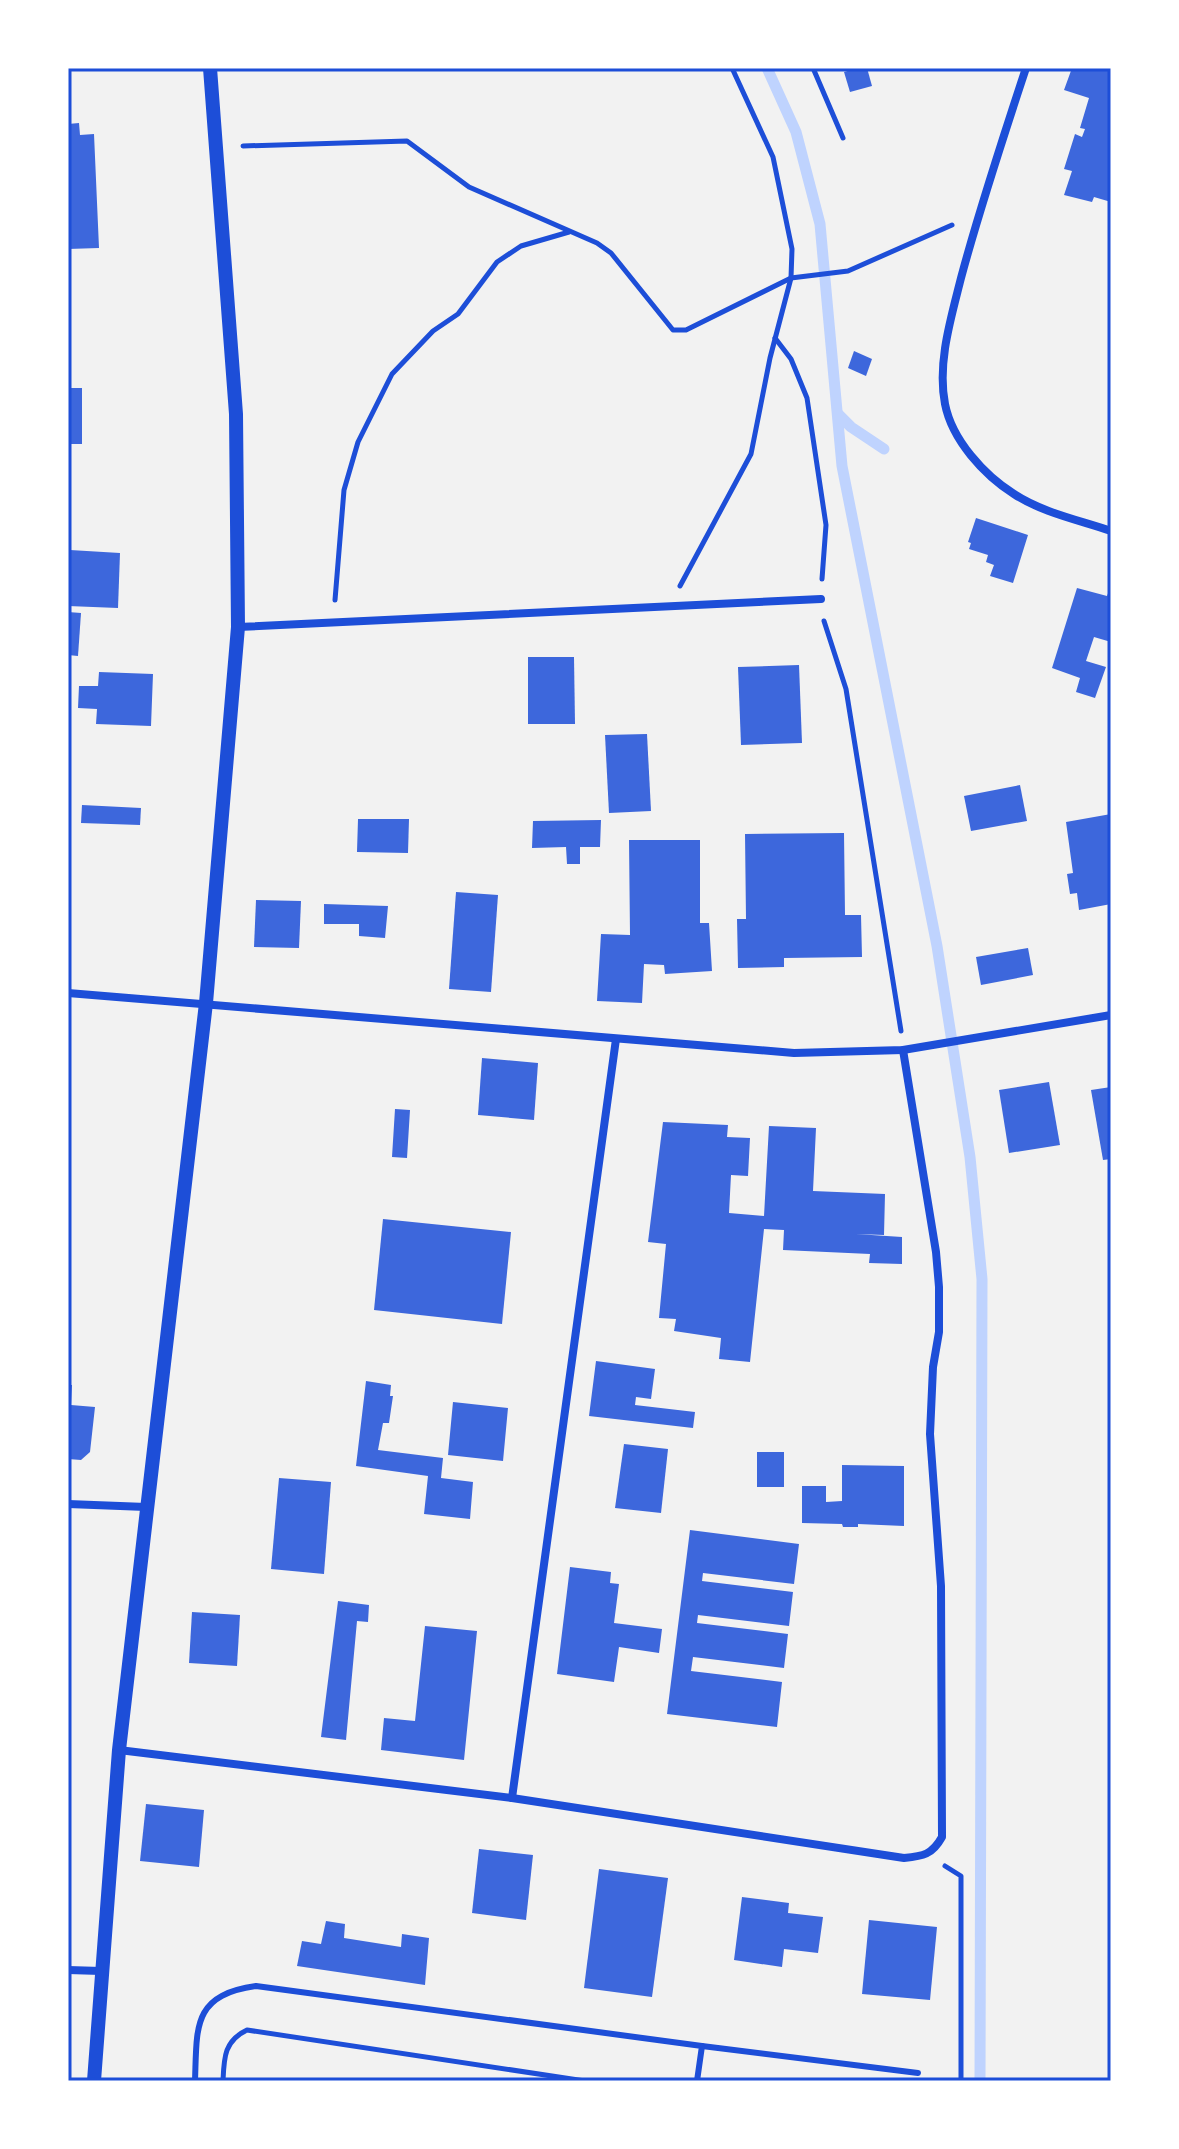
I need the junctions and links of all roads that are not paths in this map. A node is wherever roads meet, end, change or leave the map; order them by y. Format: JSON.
{"nodes":[{"id":1,"x":210,"y":68,"type":"edge"},
{"id":2,"x":1026,"y":68,"type":"edge"},
{"id":3,"x":1111,"y":531,"type":"edge"},
{"id":4,"x":821,"y":599,"type":"road end"},
{"id":5,"x":238,"y":627,"type":"junction"},
{"id":6,"x":68,"y":993,"type":"edge"},
{"id":7,"x":206,"y":1003,"type":"junction"},
{"id":8,"x":1111,"y":1015,"type":"edge"},
{"id":9,"x":616,"y":1039,"type":"junction"},
{"id":10,"x":903,"y":1050,"type":"junction"},
{"id":11,"x":68,"y":1504,"type":"edge"},
{"id":12,"x":146,"y":1507,"type":"junction"},
{"id":13,"x":119,"y":1750,"type":"junction"},
{"id":14,"x":512,"y":1798,"type":"junction"},
{"id":15,"x":68,"y":1970,"type":"edge"},
{"id":16,"x":101,"y":1971,"type":"junction"},
{"id":17,"x":702,"y":2046,"type":"junction"},
{"id":18,"x":918,"y":2073,"type":"dead end"},
{"id":19,"x":94,"y":2081,"type":"edge"},
{"id":20,"x":195,"y":2081,"type":"edge"},
{"id":21,"x":697,"y":2081,"type":"edge"}],
"edges":[{"from":1,"to":5,"type":"street"},
{"from":2,"to":3,"type":"street"},
{"from":4,"to":5,"type":"street"},
{"from":5,"to":7,"type":"street"},
{"from":6,"to":7,"type":"street"},
{"from":7,"to":9,"type":"street"},
{"from":7,"to":12,"type":"street"},
{"from":8,"to":10,"type":"street"},
{"from":9,"to":10,"type":"street"},
{"from":9,"to":14,"type":"street"},
{"from":10,"to":14,"type":"street"},
{"from":11,"to":12,"type":"street"},
{"from":12,"to":13,"type":"street"},
{"from":13,"to":14,"type":"street"},
{"from":13,"to":16,"type":"street"},
{"from":15,"to":16,"type":"street"},
{"from":16,"to":19,"type":"street"},
{"from":17,"to":18,"type":"lane"},
{"from":17,"to":20,"type":"lane"},
{"from":17,"to":21,"type":"lane"}]}
